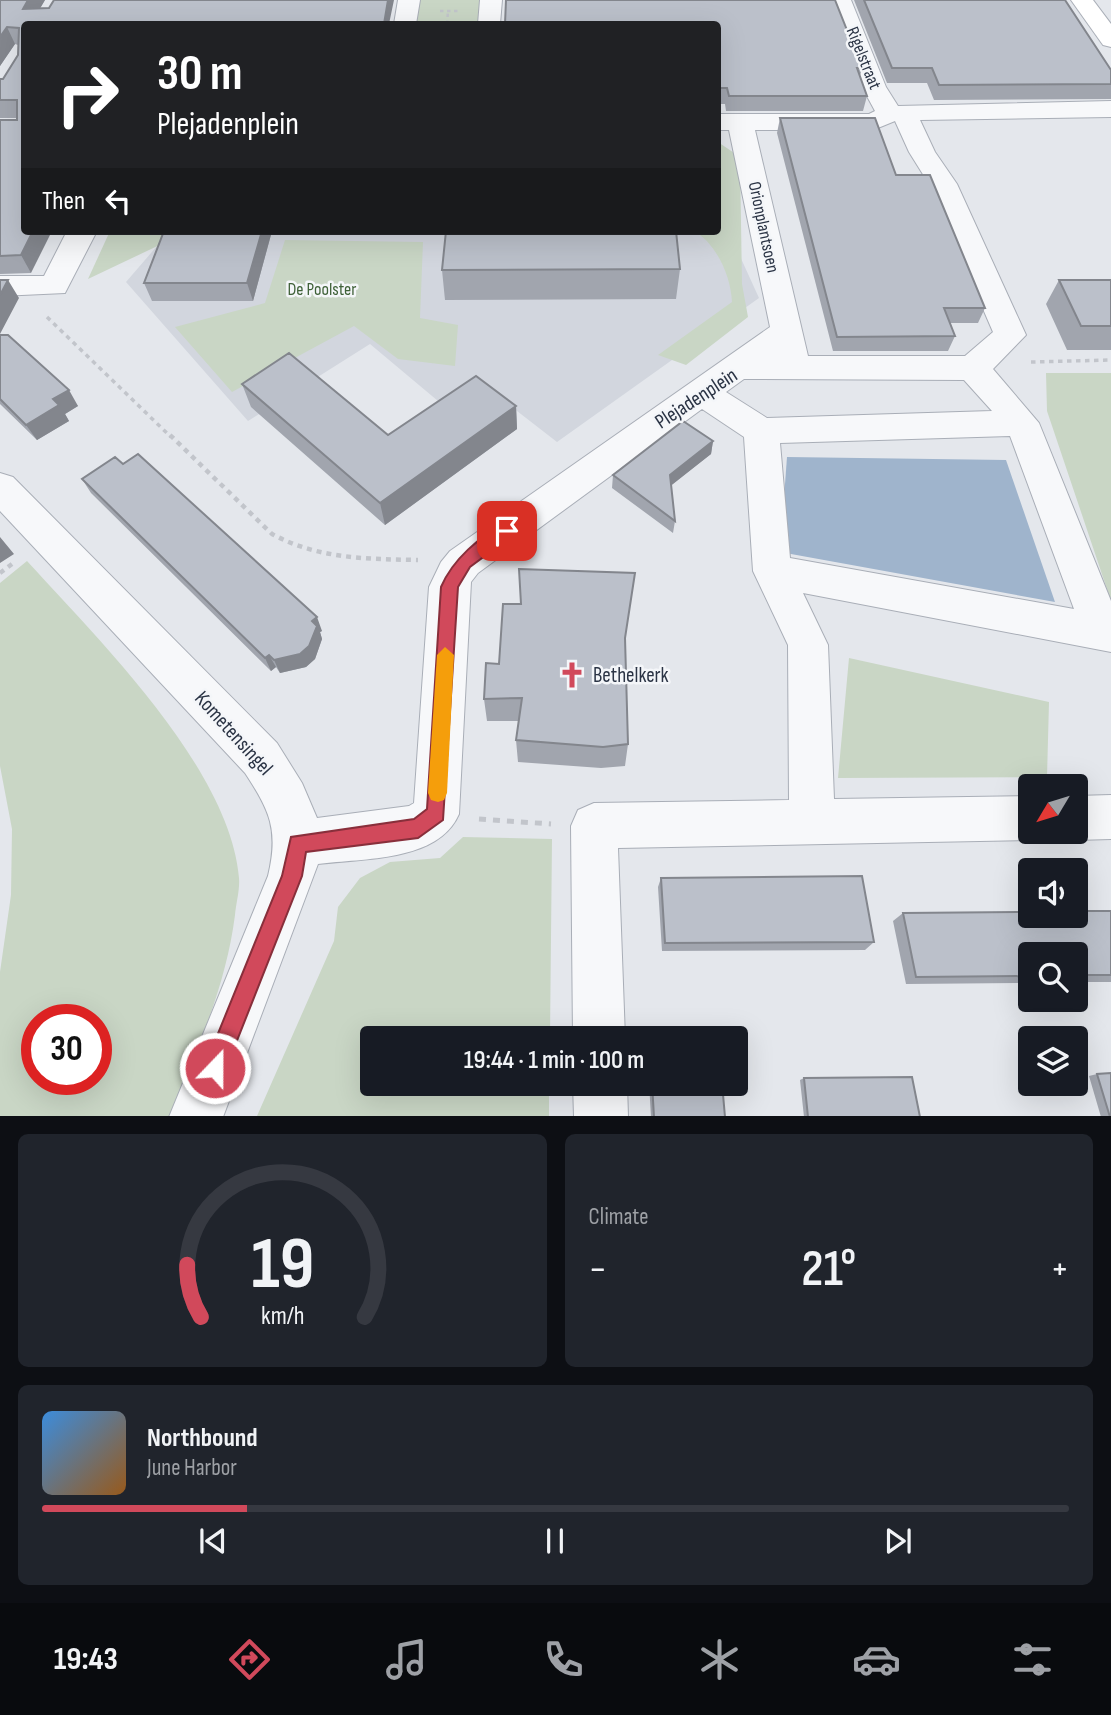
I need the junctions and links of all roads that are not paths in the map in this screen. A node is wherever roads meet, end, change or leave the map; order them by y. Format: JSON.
{"nodes":[{"id":1,"x":841,"y":0,"type":"edge"},
{"id":2,"x":1082,"y":0,"type":"edge"},
{"id":3,"x":1111,"y":40,"type":"edge"},
{"id":4,"x":1111,"y":109,"type":"edge"},
{"id":5,"x":897,"y":113,"type":"junction"},
{"id":6,"x":729,"y":122,"type":"edge"},
{"id":7,"x":80,"y":235,"type":"edge"},
{"id":8,"x":0,"y":286,"type":"edge"},
{"id":9,"x":786,"y":332,"type":"junction"},
{"id":10,"x":975,"y":365,"type":"junction"},
{"id":11,"x":739,"y":367,"type":"junction"},
{"id":12,"x":794,"y":368,"type":"junction"},
{"id":13,"x":701,"y":392,"type":"junction"},
{"id":14,"x":1022,"y":423,"type":"junction"},
{"id":15,"x":761,"y":432,"type":"junction"},
{"id":16,"x":0,"y":487,"type":"edge"},
{"id":17,"x":772,"y":571,"type":"junction"},
{"id":18,"x":1107,"y":633,"type":"edge"},
{"id":19,"x":1111,"y":817,"type":"edge"},
{"id":20,"x":1018,"y":818,"type":"edge"},
{"id":21,"x":1088,"y":818,"type":"edge"},
{"id":22,"x":812,"y":822,"type":"junction"},
{"id":23,"x":298,"y":844,"type":"junction"},
{"id":24,"x":599,"y":1026,"type":"edge"},
{"id":25,"x":600,"y":1096,"type":"edge"},
{"id":26,"x":196,"y":1116,"type":"edge"},
{"id":27,"x":601,"y":1116,"type":"edge"}],
"edges":[{"from":1,"to":5,"type":"street","name":"Rigelstraat"},
{"from":2,"to":3,"type":"street"},
{"from":4,"to":5,"type":"street"},
{"from":5,"to":6,"type":"street","name":"Orionplantsoen"},
{"from":5,"to":10,"type":"street"},
{"from":6,"to":9,"type":"street","name":"Orionplantsoen"},
{"from":7,"to":8,"type":"street"},
{"from":9,"to":11,"type":"street"},
{"from":9,"to":12,"type":"street","name":"Orionplantsoen"},
{"from":10,"to":12,"type":"street","name":"Plejadenplein"},
{"from":10,"to":14,"type":"street"},
{"from":11,"to":12,"type":"street","name":"Plejadenplein"},
{"from":11,"to":13,"type":"street","name":"Plejadenplein"},
{"from":13,"to":15,"type":"street"},
{"from":13,"to":23,"type":"street","name":"Plejadenplein"},
{"from":14,"to":15,"type":"street"},
{"from":14,"to":18,"type":"street"},
{"from":15,"to":17,"type":"street"},
{"from":16,"to":23,"type":"street","name":"Kometensingel"},
{"from":17,"to":18,"type":"street"},
{"from":17,"to":22,"type":"street"},
{"from":19,"to":21,"type":"street"},
{"from":20,"to":22,"type":"street"},
{"from":22,"to":24,"type":"street"},
{"from":23,"to":26,"type":"street","name":"Kometensingel"},
{"from":25,"to":27,"type":"street"}]}
